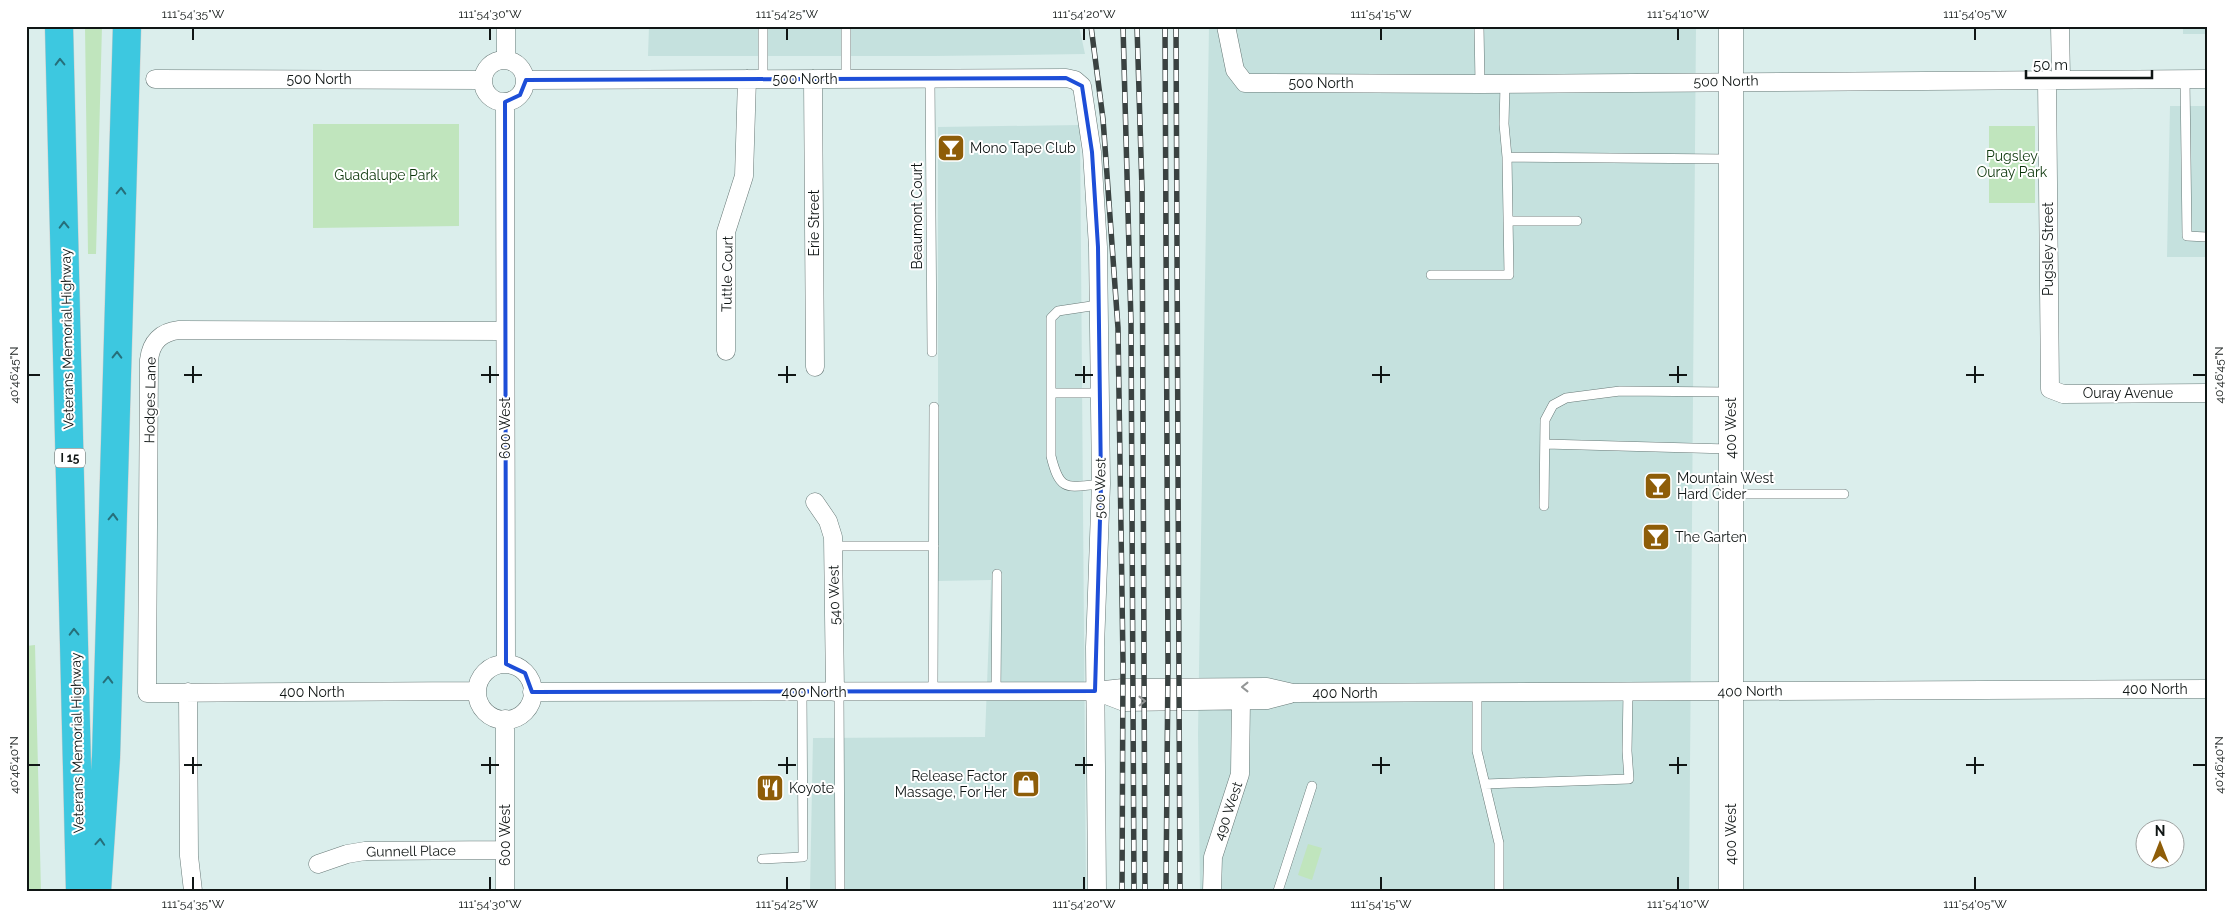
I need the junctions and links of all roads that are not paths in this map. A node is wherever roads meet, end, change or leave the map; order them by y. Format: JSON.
{"nodes":[{"id":1,"x":59,"y":26,"type":"edge"},
{"id":2,"x":127,"y":26,"type":"edge"},
{"id":3,"x":506,"y":26,"type":"edge"},
{"id":4,"x":763,"y":26,"type":"edge"},
{"id":5,"x":846,"y":26,"type":"edge"},
{"id":6,"x":1226,"y":26,"type":"edge"},
{"id":7,"x":1479,"y":26,"type":"edge"},
{"id":8,"x":1731,"y":26,"type":"edge"},
{"id":9,"x":2060,"y":26,"type":"edge"},
{"id":10,"x":506,"y":60,"type":"junction"},
{"id":11,"x":155,"y":79,"type":"dead end"},
{"id":12,"x":755,"y":79,"type":"junction"},
{"id":13,"x":813,"y":79,"type":"junction"},
{"id":14,"x":846,"y":79,"type":"junction"},
{"id":15,"x":930,"y":79,"type":"junction"},
{"id":16,"x":2054,"y":79,"type":"junction"},
{"id":17,"x":2185,"y":79,"type":"junction"},
{"id":18,"x":2207,"y":79,"type":"edge"},
{"id":19,"x":483,"y":80,"type":"junction"},
{"id":20,"x":526,"y":80,"type":"junction"},
{"id":21,"x":1731,"y":81,"type":"junction"},
{"id":22,"x":1480,"y":84,"type":"junction"},
{"id":23,"x":1505,"y":84,"type":"junction"},
{"id":24,"x":1082,"y":86,"type":"joint"},
{"id":25,"x":505,"y":102,"type":"junction"},
{"id":26,"x":1507,"y":156,"type":"junction"},
{"id":27,"x":1731,"y":159,"type":"junction"},
{"id":28,"x":1508,"y":221,"type":"junction"},
{"id":29,"x":1577,"y":221,"type":"dead end"},
{"id":30,"x":2207,"y":236,"type":"edge"},
{"id":31,"x":1431,"y":275,"type":"dead end"},
{"id":32,"x":1098,"y":305,"type":"junction"},
{"id":33,"x":505,"y":331,"type":"junction"},
{"id":34,"x":726,"y":352,"type":"dead end"},
{"id":35,"x":932,"y":352,"type":"dead end"},
{"id":36,"x":815,"y":367,"type":"dead end"},
{"id":37,"x":2050,"y":389,"type":"joint"},
{"id":38,"x":1731,"y":392,"type":"junction"},
{"id":39,"x":1051,"y":393,"type":"junction"},
{"id":40,"x":1100,"y":393,"type":"junction"},
{"id":41,"x":2207,"y":393,"type":"edge"},
{"id":42,"x":934,"y":407,"type":"dead end"},
{"id":43,"x":1545,"y":444,"type":"junction"},
{"id":44,"x":1731,"y":449,"type":"junction"},
{"id":45,"x":1101,"y":484,"type":"junction"},
{"id":46,"x":1731,"y":494,"type":"junction"},
{"id":47,"x":1844,"y":494,"type":"dead end"},
{"id":48,"x":816,"y":502,"type":"dead end"},
{"id":49,"x":1544,"y":506,"type":"dead end"},
{"id":50,"x":834,"y":546,"type":"junction"},
{"id":51,"x":934,"y":546,"type":"junction"},
{"id":52,"x":998,"y":574,"type":"dead end"},
{"id":53,"x":506,"y":664,"type":"junction"},
{"id":54,"x":2207,"y":689,"type":"edge"},
{"id":55,"x":477,"y":691,"type":"junction"},
{"id":56,"x":933,"y":691,"type":"junction"},
{"id":57,"x":996,"y":691,"type":"junction"},
{"id":58,"x":1095,"y":691,"type":"junction"},
{"id":59,"x":1731,"y":691,"type":"junction"},
{"id":60,"x":188,"y":692,"type":"junction"},
{"id":61,"x":532,"y":692,"type":"junction"},
{"id":62,"x":802,"y":692,"type":"junction"},
{"id":63,"x":837,"y":692,"type":"junction"},
{"id":64,"x":1628,"y":692,"type":"junction"},
{"id":65,"x":147,"y":693,"type":"joint"},
{"id":66,"x":1293,"y":693,"type":"junction"},
{"id":67,"x":1476,"y":694,"type":"junction"},
{"id":68,"x":1241,"y":700,"type":"junction"},
{"id":69,"x":505,"y":719,"type":"junction"},
{"id":70,"x":1485,"y":784,"type":"junction"},
{"id":71,"x":1312,"y":786,"type":"dead end"},
{"id":72,"x":505,"y":850,"type":"junction"},
{"id":73,"x":762,"y":859,"type":"dead end"},
{"id":74,"x":318,"y":864,"type":"dead end"},
{"id":75,"x":80,"y":891,"type":"edge"},
{"id":76,"x":97,"y":891,"type":"edge"},
{"id":77,"x":193,"y":891,"type":"edge"},
{"id":78,"x":505,"y":891,"type":"edge"},
{"id":79,"x":840,"y":891,"type":"edge"},
{"id":80,"x":1097,"y":891,"type":"edge"},
{"id":81,"x":1212,"y":891,"type":"edge"},
{"id":82,"x":1278,"y":891,"type":"edge"},
{"id":83,"x":1499,"y":891,"type":"edge"},
{"id":84,"x":1731,"y":891,"type":"edge"}],
"edges":[{"from":75,"to":1,"type":"highway","name":"Veterans Memorial Highway","number":"I 15","one_way":true},
{"from":76,"to":2,"type":"highway","one_way":true},
{"from":3,"to":10,"type":"street"},
{"from":4,"to":12,"type":"lane"},
{"from":5,"to":14,"type":"lane"},
{"from":6,"to":22,"type":"street","name":"500 North"},
{"from":7,"to":22,"type":"lane"},
{"from":8,"to":21,"type":"street","name":"400 West"},
{"from":9,"to":16,"type":"street","name":"Pugsley Street"},
{"from":10,"to":19,"type":"street"},
{"from":10,"to":20,"type":"street"},
{"from":11,"to":19,"type":"street","name":"500 North"},
{"from":12,"to":13,"type":"street","name":"500 North"},
{"from":12,"to":20,"type":"street","name":"500 North"},
{"from":12,"to":34,"type":"street","name":"Tuttle Court"},
{"from":13,"to":14,"type":"street","name":"500 North"},
{"from":13,"to":36,"type":"street","name":"Erie Street"},
{"from":14,"to":15,"type":"street","name":"500 North"},
{"from":15,"to":24,"type":"street","name":"500 North"},
{"from":15,"to":35,"type":"lane","name":"Beaumont Court"},
{"from":16,"to":17,"type":"street","name":"500 North"},
{"from":16,"to":21,"type":"street","name":"500 North"},
{"from":16,"to":37,"type":"street","name":"Pugsley Street"},
{"from":17,"to":18,"type":"street","name":"500 North"},
{"from":17,"to":30,"type":"lane"},
{"from":19,"to":25,"type":"street"},
{"from":20,"to":25,"type":"street"},
{"from":21,"to":23,"type":"street","name":"500 North"},
{"from":21,"to":27,"type":"street","name":"400 West"},
{"from":22,"to":23,"type":"street","name":"500 North"},
{"from":23,"to":26,"type":"lane"},
{"from":24,"to":32,"type":"street","name":"500 West"},
{"from":25,"to":33,"type":"street","name":"600 West"},
{"from":26,"to":27,"type":"lane"},
{"from":26,"to":28,"type":"lane"},
{"from":27,"to":38,"type":"street","name":"400 West"},
{"from":28,"to":29,"type":"lane"},
{"from":28,"to":31,"type":"lane"},
{"from":32,"to":39,"type":"lane"},
{"from":32,"to":40,"type":"street","name":"500 West"},
{"from":33,"to":53,"type":"street","name":"600 West"},
{"from":33,"to":65,"type":"street","name":"Hodges Lane"},
{"from":37,"to":41,"type":"street","name":"Ouray Avenue"},
{"from":38,"to":43,"type":"lane"},
{"from":38,"to":44,"type":"street","name":"400 West"},
{"from":39,"to":40,"type":"lane"},
{"from":39,"to":45,"type":"lane"},
{"from":40,"to":45,"type":"street","name":"500 West"},
{"from":42,"to":51,"type":"lane"},
{"from":43,"to":44,"type":"lane"},
{"from":43,"to":49,"type":"lane"},
{"from":44,"to":46,"type":"street","name":"400 West"},
{"from":45,"to":58,"type":"street","name":"500 West"},
{"from":46,"to":47,"type":"lane"},
{"from":46,"to":59,"type":"street","name":"400 West"},
{"from":48,"to":50,"type":"street","name":"540 West"},
{"from":50,"to":51,"type":"lane"},
{"from":50,"to":63,"type":"street","name":"540 West"},
{"from":51,"to":56,"type":"lane"},
{"from":52,"to":57,"type":"lane"},
{"from":53,"to":55,"type":"street"},
{"from":53,"to":61,"type":"street"},
{"from":54,"to":59,"type":"street","name":"400 North"},
{"from":55,"to":60,"type":"street","name":"400 North"},
{"from":55,"to":69,"type":"street"},
{"from":56,"to":57,"type":"street","name":"400 North"},
{"from":56,"to":63,"type":"street","name":"400 North"},
{"from":57,"to":58,"type":"street","name":"400 North"},
{"from":66,"to":58,"type":"street","name":"400 North","one_way":true},
{"from":58,"to":68,"type":"street","name":"400 North","one_way":true},
{"from":58,"to":80,"type":"street","name":"500 West"},
{"from":59,"to":64,"type":"street","name":"400 North"},
{"from":59,"to":84,"type":"street","name":"400 West"},
{"from":60,"to":65,"type":"street","name":"400 North"},
{"from":60,"to":77,"type":"street"},
{"from":61,"to":62,"type":"street","name":"400 North"},
{"from":61,"to":69,"type":"street"},
{"from":62,"to":63,"type":"street","name":"400 North"},
{"from":62,"to":73,"type":"lane"},
{"from":63,"to":79,"type":"lane"},
{"from":64,"to":67,"type":"street","name":"400 North"},
{"from":64,"to":70,"type":"lane"},
{"from":66,"to":67,"type":"street","name":"400 North"},
{"from":66,"to":68,"type":"street","name":"400 North"},
{"from":67,"to":70,"type":"lane"},
{"from":68,"to":81,"type":"street","name":"490 West"},
{"from":69,"to":72,"type":"street","name":"600 West"},
{"from":70,"to":83,"type":"lane"},
{"from":71,"to":82,"type":"lane"},
{"from":72,"to":74,"type":"street","name":"Gunnell Place"},
{"from":72,"to":78,"type":"street","name":"600 West"}]}
